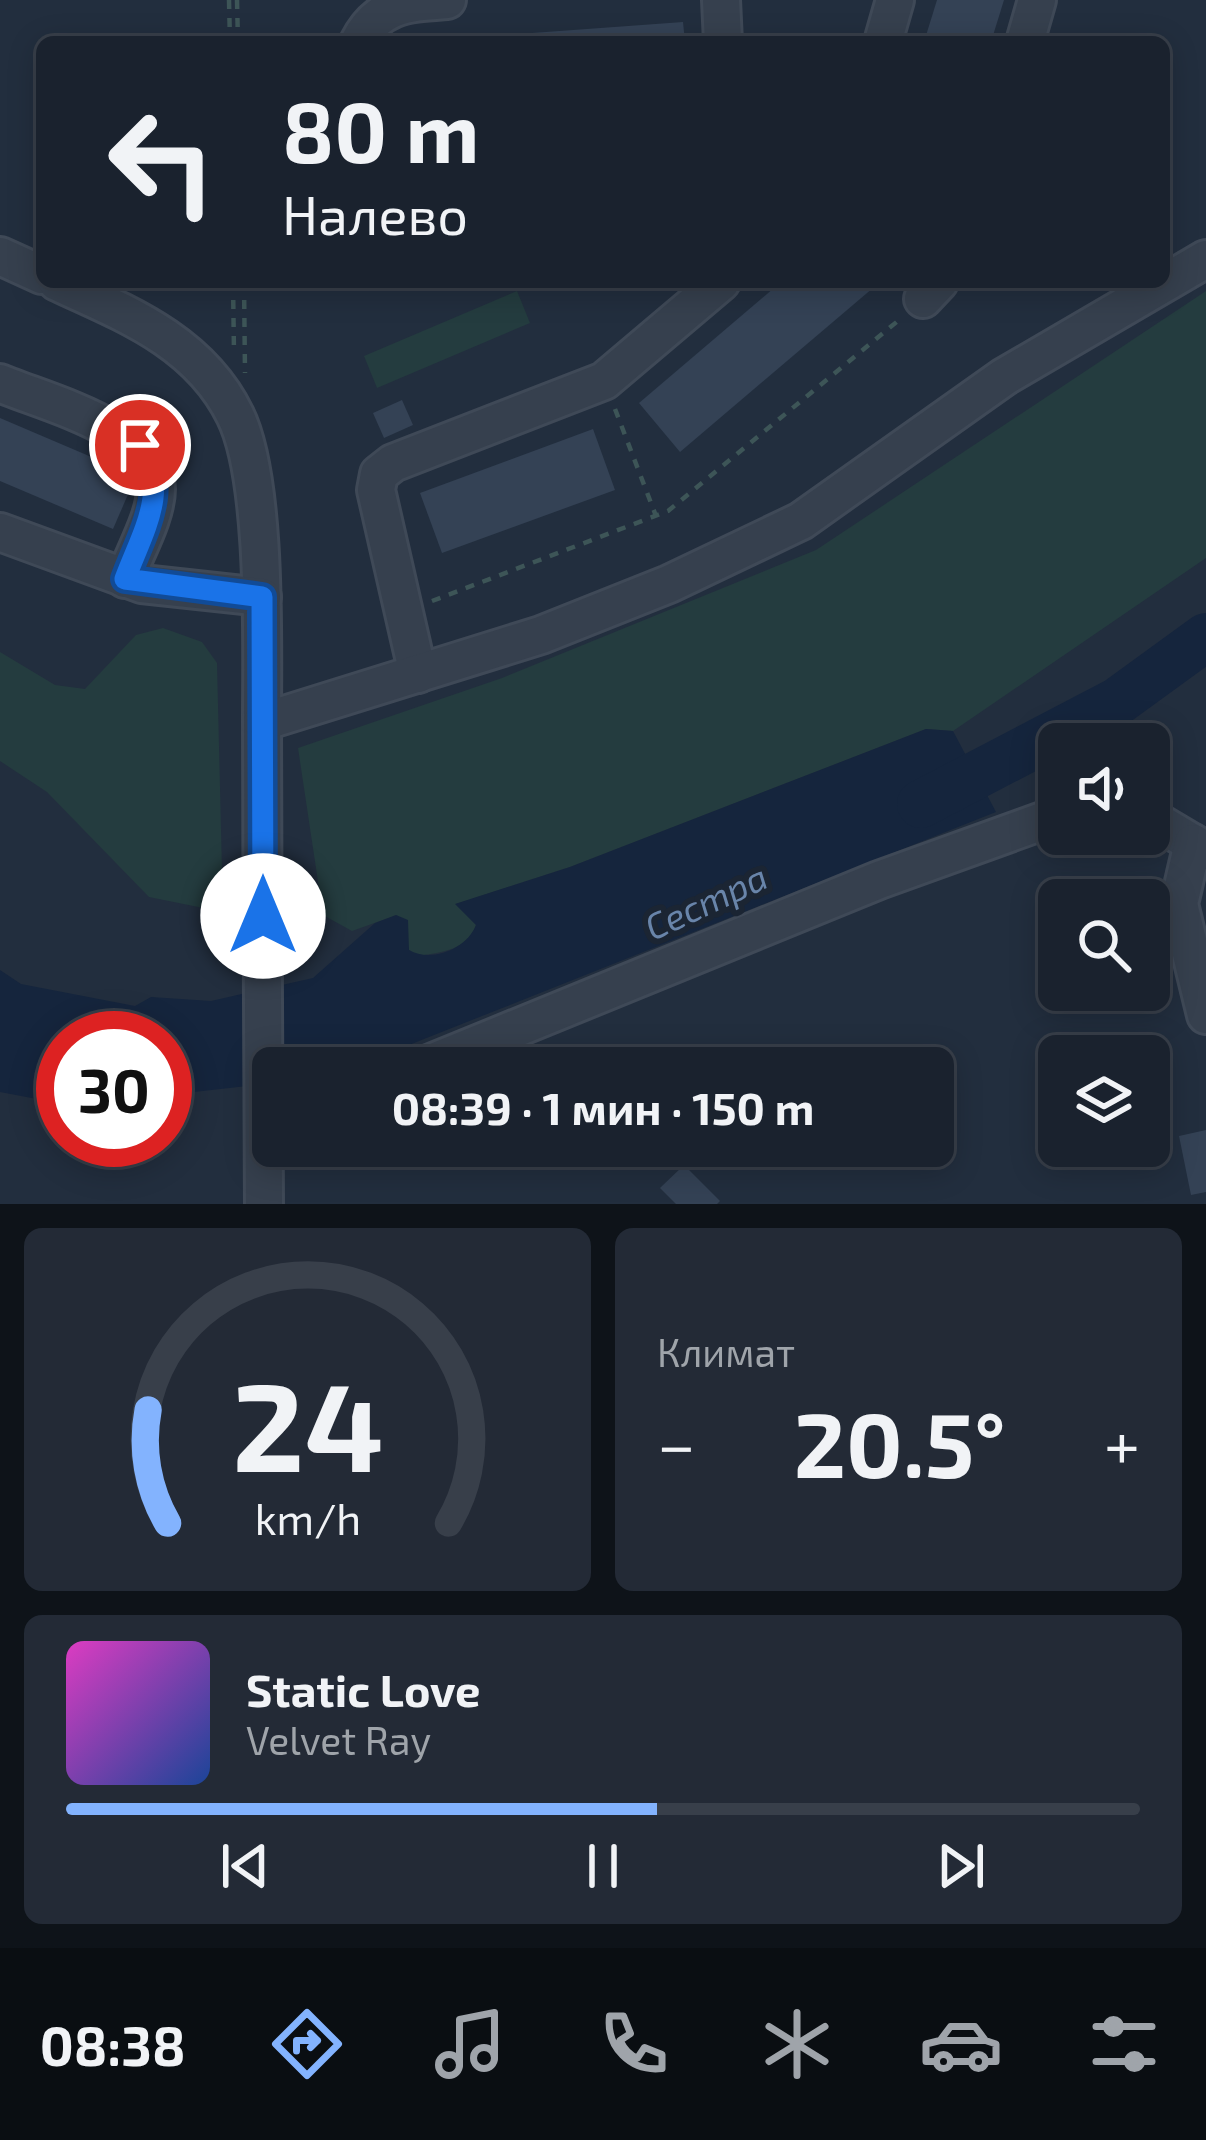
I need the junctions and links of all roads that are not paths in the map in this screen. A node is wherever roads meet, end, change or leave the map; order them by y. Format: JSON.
{"nodes":[{"id":1,"x":446,"y":0,"type":"edge"},
{"id":2,"x":721,"y":0,"type":"edge"},
{"id":3,"x":896,"y":0,"type":"edge"},
{"id":4,"x":1037,"y":0,"type":"edge"},
{"id":5,"x":363,"y":36,"type":"edge"},
{"id":6,"x":724,"y":36,"type":"edge"},
{"id":7,"x":885,"y":36,"type":"edge"},
{"id":8,"x":1027,"y":36,"type":"edge"},
{"id":9,"x":0,"y":256,"type":"edge"},
{"id":10,"x":1206,"y":259,"type":"edge"},
{"id":11,"x":36,"y":272,"type":"edge"},
{"id":12,"x":1170,"y":280,"type":"edge"},
{"id":13,"x":69,"y":288,"type":"edge"},
{"id":14,"x":715,"y":288,"type":"edge"},
{"id":15,"x":1156,"y":288,"type":"edge"},
{"id":16,"x":0,"y":382,"type":"edge"},
{"id":17,"x":0,"y":532,"type":"edge"},
{"id":18,"x":125,"y":579,"type":"junction"},
{"id":19,"x":262,"y":597,"type":"junction"},
{"id":20,"x":418,"y":674,"type":"junction"},
{"id":21,"x":262,"y":722,"type":"junction"},
{"id":22,"x":1038,"y":822,"type":"edge"},
{"id":23,"x":1170,"y":829,"type":"edge"},
{"id":24,"x":1200,"y":847,"type":"edge"},
{"id":25,"x":1206,"y":1015,"type":"edge"},
{"id":26,"x":266,"y":1047,"type":"edge"},
{"id":27,"x":469,"y":1047,"type":"edge"},
{"id":28,"x":267,"y":1167,"type":"edge"},
{"id":29,"x":264,"y":1204,"type":"edge"}],
"edges":[{"from":1,"to":5,"type":"street"},
{"from":2,"to":6,"type":"street"},
{"from":3,"to":7,"type":"street"},
{"from":4,"to":8,"type":"street"},
{"from":9,"to":11,"type":"street"},
{"from":10,"to":12,"type":"street"},
{"from":13,"to":19,"type":"street"},
{"from":14,"to":20,"type":"street"},
{"from":15,"to":20,"type":"street"},
{"from":16,"to":18,"type":"street"},
{"from":17,"to":18,"type":"street"},
{"from":18,"to":19,"type":"street"},
{"from":19,"to":21,"type":"street"},
{"from":20,"to":21,"type":"street"},
{"from":21,"to":26,"type":"street"},
{"from":22,"to":27,"type":"street"},
{"from":23,"to":24,"type":"street"},
{"from":24,"to":25,"type":"street"},
{"from":28,"to":29,"type":"street"}]}
